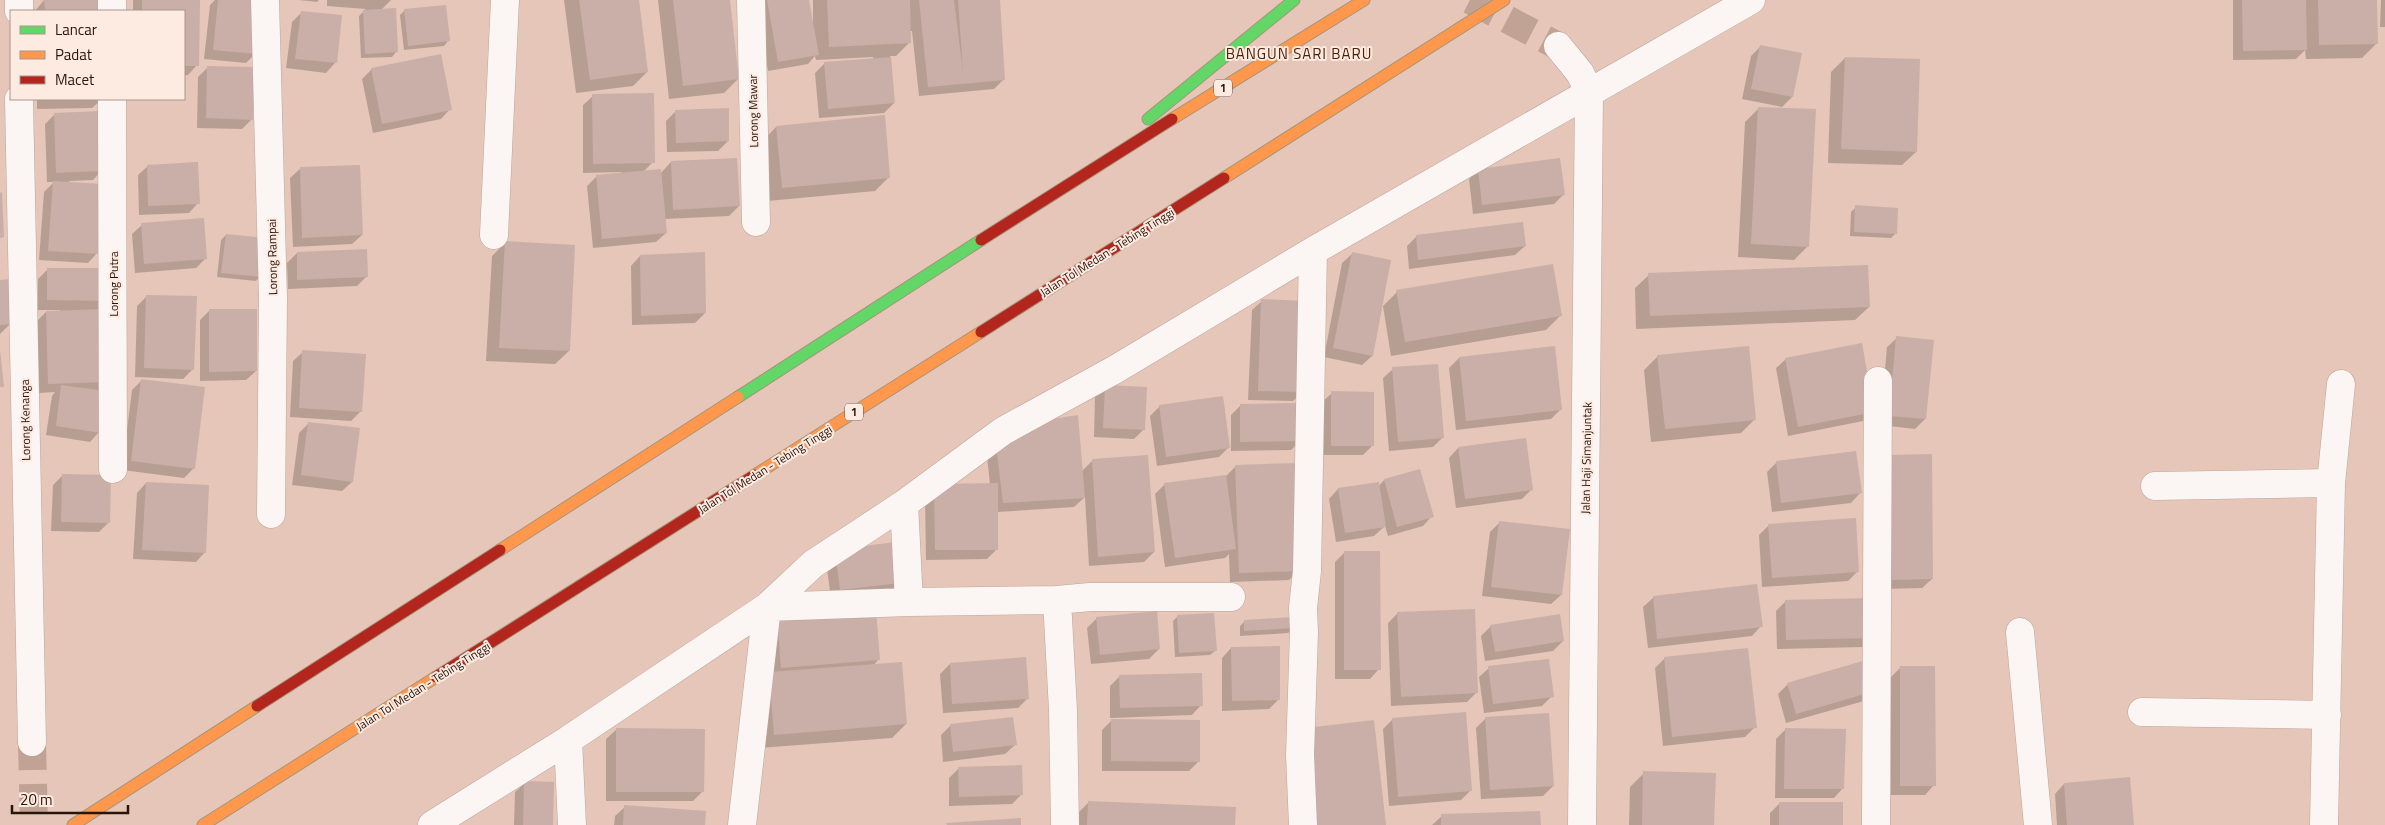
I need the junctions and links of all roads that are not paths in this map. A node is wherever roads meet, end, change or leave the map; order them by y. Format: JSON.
{"nodes":[{"id":1,"x":265,"y":0,"type":"edge"},
{"id":2,"x":505,"y":0,"type":"edge"},
{"id":3,"x":751,"y":0,"type":"edge"},
{"id":4,"x":1294,"y":0,"type":"edge"},
{"id":5,"x":1364,"y":0,"type":"edge"},
{"id":6,"x":1504,"y":0,"type":"edge"},
{"id":7,"x":1751,"y":0,"type":"edge"},
{"id":8,"x":1558,"y":46,"type":"tunnel mouth"},
{"id":9,"x":1589,"y":92,"type":"junction"},
{"id":10,"x":19,"y":100,"type":"edge"},
{"id":11,"x":112,"y":100,"type":"edge"},
{"id":12,"x":1082,"y":175,"type":"junction"},
{"id":13,"x":756,"y":222,"type":"dead end"},
{"id":14,"x":494,"y":235,"type":"dead end"},
{"id":15,"x":1313,"y":251,"type":"junction"},
{"id":16,"x":1878,"y":381,"type":"dead end"},
{"id":17,"x":2341,"y":384,"type":"dead end"},
{"id":18,"x":113,"y":469,"type":"dead end"},
{"id":19,"x":2331,"y":483,"type":"junction"},
{"id":20,"x":2155,"y":486,"type":"dead end"},
{"id":21,"x":904,"y":504,"type":"junction"},
{"id":22,"x":271,"y":514,"type":"dead end"},
{"id":23,"x":1231,"y":597,"type":"dead end"},
{"id":24,"x":1057,"y":600,"type":"junction"},
{"id":25,"x":909,"y":602,"type":"junction"},
{"id":26,"x":767,"y":607,"type":"junction"},
{"id":27,"x":2020,"y":632,"type":"dead end"},
{"id":28,"x":2142,"y":712,"type":"dead end"},
{"id":29,"x":2327,"y":715,"type":"junction"},
{"id":30,"x":568,"y":740,"type":"junction"},
{"id":31,"x":32,"y":742,"type":"tunnel mouth"},
{"id":32,"x":74,"y":825,"type":"edge"},
{"id":33,"x":204,"y":825,"type":"edge"},
{"id":34,"x":432,"y":825,"type":"edge"},
{"id":35,"x":572,"y":825,"type":"edge"},
{"id":36,"x":742,"y":825,"type":"edge"},
{"id":37,"x":1065,"y":825,"type":"edge"},
{"id":38,"x":1303,"y":825,"type":"edge"},
{"id":39,"x":1582,"y":825,"type":"edge"},
{"id":40,"x":1876,"y":825,"type":"edge"},
{"id":41,"x":2038,"y":825,"type":"edge"},
{"id":42,"x":2324,"y":825,"type":"edge"}],
"edges":[{"from":1,"to":22,"type":"street","name":"Lorong Rampai"},
{"from":2,"to":14,"type":"street"},
{"from":3,"to":13,"type":"street","name":"Lorong Mawar"},
{"from":4,"to":12,"type":"highway"},
{"from":5,"to":12,"type":"highway","number":"1"},
{"from":6,"to":33,"type":"highway","name":"Jalan Tol Medan - Tebing Tinggi","number":"1"},
{"from":7,"to":9,"type":"street"},
{"from":8,"to":9,"type":"street"},
{"from":9,"to":15,"type":"street"},
{"from":9,"to":39,"type":"street","name":"Jalan Haji Simanjuntak"},
{"from":10,"to":31,"type":"street","name":"Lorong Kenanga"},
{"from":11,"to":18,"type":"street","name":"Lorong Putra"},
{"from":12,"to":32,"type":"highway","number":"1"},
{"from":15,"to":21,"type":"street"},
{"from":15,"to":38,"type":"street"},
{"from":16,"to":40,"type":"street"},
{"from":17,"to":19,"type":"street"},
{"from":19,"to":20,"type":"street"},
{"from":19,"to":29,"type":"street"},
{"from":21,"to":25,"type":"street"},
{"from":21,"to":26,"type":"street"},
{"from":23,"to":24,"type":"street"},
{"from":24,"to":25,"type":"street"},
{"from":24,"to":37,"type":"street"},
{"from":25,"to":26,"type":"street"},
{"from":26,"to":30,"type":"street"},
{"from":26,"to":36,"type":"street"},
{"from":27,"to":41,"type":"street"},
{"from":28,"to":29,"type":"street"},
{"from":29,"to":42,"type":"street"},
{"from":30,"to":34,"type":"street"},
{"from":30,"to":35,"type":"street"}]}
